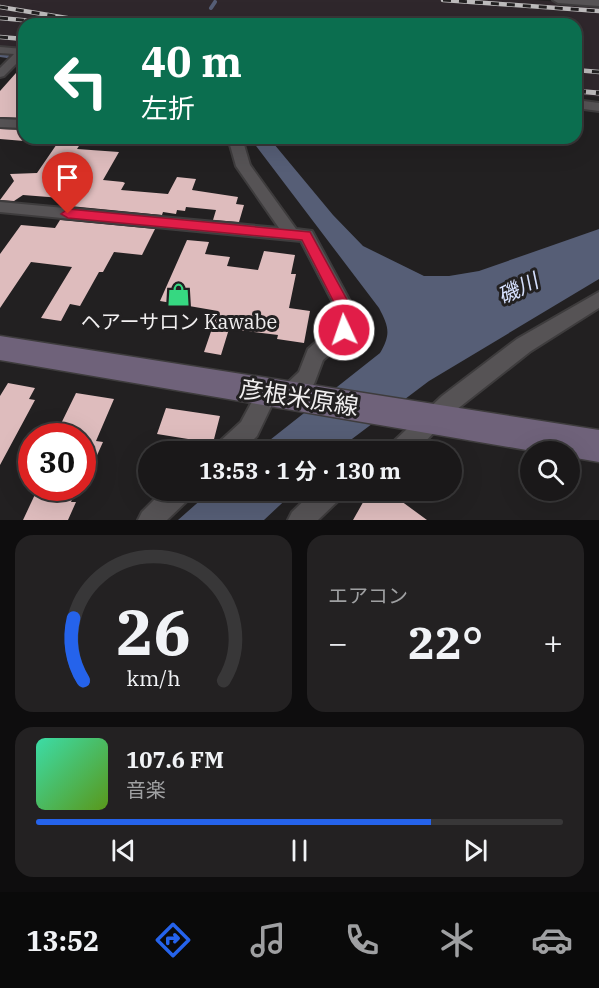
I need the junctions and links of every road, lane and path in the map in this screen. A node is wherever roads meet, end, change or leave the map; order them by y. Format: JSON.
{"nodes":[{"id":1,"x":558,"y":0,"type":"edge"},
{"id":2,"x":599,"y":3,"type":"edge"},
{"id":3,"x":0,"y":50,"type":"edge"},
{"id":4,"x":18,"y":52,"type":"edge"},
{"id":5,"x":18,"y":57,"type":"edge"},
{"id":6,"x":0,"y":74,"type":"edge"},
{"id":7,"x":582,"y":105,"type":"edge"},
{"id":8,"x":599,"y":106,"type":"edge"},
{"id":9,"x":0,"y":123,"type":"edge"},
{"id":10,"x":18,"y":124,"type":"edge"},
{"id":11,"x":237,"y":144,"type":"edge"},
{"id":12,"x":0,"y":207,"type":"edge"},
{"id":13,"x":292,"y":235,"type":"junction"},
{"id":14,"x":599,"y":299,"type":"edge"},
{"id":15,"x":0,"y":348,"type":"edge"},
{"id":16,"x":285,"y":395,"type":"junction"},
{"id":17,"x":423,"y":418,"type":"junction"},
{"id":18,"x":236,"y":441,"type":"edge"},
{"id":19,"x":407,"y":441,"type":"edge"},
{"id":20,"x":599,"y":446,"type":"edge"},
{"id":21,"x":170,"y":501,"type":"edge"},
{"id":22,"x":321,"y":501,"type":"edge"},
{"id":23,"x":150,"y":520,"type":"edge"},
{"id":24,"x":300,"y":520,"type":"edge"}],
"edges":[{"from":1,"to":2,"type":"street"},
{"from":3,"to":4,"type":"street"},
{"from":5,"to":6,"type":"street"},
{"from":7,"to":8,"type":"street"},
{"from":9,"to":10,"type":"street"},
{"from":11,"to":13,"type":"street"},
{"from":12,"to":13,"type":"street"},
{"from":13,"to":16,"type":"street"},
{"from":14,"to":17,"type":"street"},
{"from":15,"to":16,"type":"main road","name":"彦根米原線"},
{"from":16,"to":17,"type":"main road","name":"彦根米原線"},
{"from":16,"to":18,"type":"street"},
{"from":17,"to":19,"type":"street"},
{"from":17,"to":20,"type":"main road","name":"彦根米原線"},
{"from":21,"to":23,"type":"street"},
{"from":22,"to":24,"type":"street"}]}
